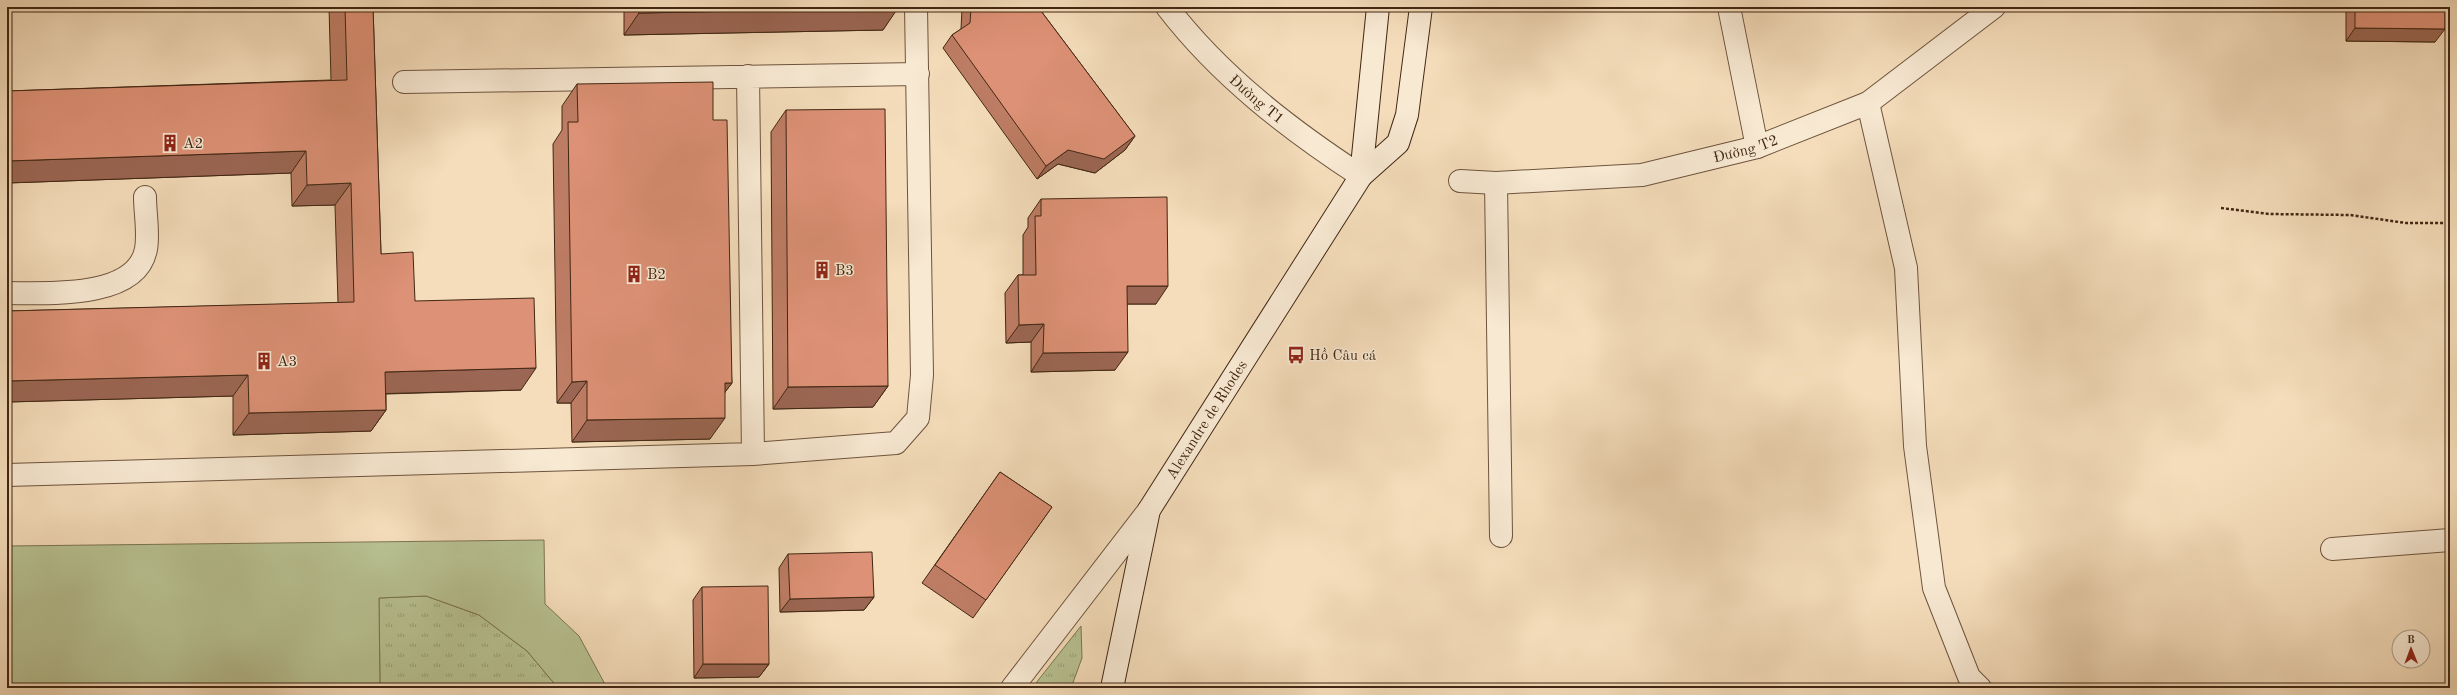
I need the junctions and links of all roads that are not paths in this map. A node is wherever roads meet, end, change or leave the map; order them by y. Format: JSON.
{"nodes":[{"id":1,"x":916,"y":7,"type":"edge"},
{"id":2,"x":1167,"y":7,"type":"edge"},
{"id":3,"x":1378,"y":7,"type":"edge"},
{"id":4,"x":1421,"y":7,"type":"edge"},
{"id":5,"x":1729,"y":7,"type":"edge"},
{"id":6,"x":1994,"y":7,"type":"edge"},
{"id":7,"x":918,"y":74,"type":"junction"},
{"id":8,"x":748,"y":76,"type":"junction"},
{"id":9,"x":404,"y":82,"type":"dead end"},
{"id":10,"x":1868,"y":103,"type":"junction"},
{"id":11,"x":1757,"y":147,"type":"junction"},
{"id":12,"x":1361,"y":176,"type":"junction"},
{"id":13,"x":1460,"y":182,"type":"dead end"},
{"id":14,"x":1496,"y":183,"type":"junction"},
{"id":15,"x":145,"y":197,"type":"dead end"},
{"id":16,"x":7,"y":293,"type":"edge"},
{"id":17,"x":753,"y":454,"type":"junction"},
{"id":18,"x":7,"y":475,"type":"edge"},
{"id":19,"x":1149,"y":510,"type":"junction"},
{"id":20,"x":1501,"y":536,"type":"dead end"},
{"id":21,"x":2450,"y":540,"type":"edge"},
{"id":22,"x":2332,"y":550,"type":"dead end"},
{"id":23,"x":1012,"y":688,"type":"edge"},
{"id":24,"x":1112,"y":688,"type":"edge"},
{"id":25,"x":1980,"y":688,"type":"edge"}],
"edges":[{"from":1,"to":7,"type":"street"},
{"from":2,"to":12,"type":"street","name":"Đường T1"},
{"from":3,"to":12,"type":"street","name":"Alexandre de Rhodes"},
{"from":4,"to":12,"type":"street","name":"Alexandre de Rhodes"},
{"from":5,"to":11,"type":"street"},
{"from":6,"to":10,"type":"street","name":"Đường T2"},
{"from":7,"to":8,"type":"street"},
{"from":7,"to":17,"type":"street"},
{"from":8,"to":9,"type":"street"},
{"from":8,"to":17,"type":"street"},
{"from":10,"to":11,"type":"street","name":"Đường T2"},
{"from":10,"to":25,"type":"street"},
{"from":11,"to":14,"type":"street","name":"Đường T2"},
{"from":12,"to":19,"type":"street","name":"Alexandre de Rhodes"},
{"from":13,"to":14,"type":"street","name":"Đường T2"},
{"from":14,"to":20,"type":"street"},
{"from":15,"to":16,"type":"street"},
{"from":17,"to":18,"type":"street"},
{"from":19,"to":23,"type":"street"},
{"from":19,"to":24,"type":"street","name":"Alexandre de Rhodes"},
{"from":21,"to":22,"type":"street"}]}
